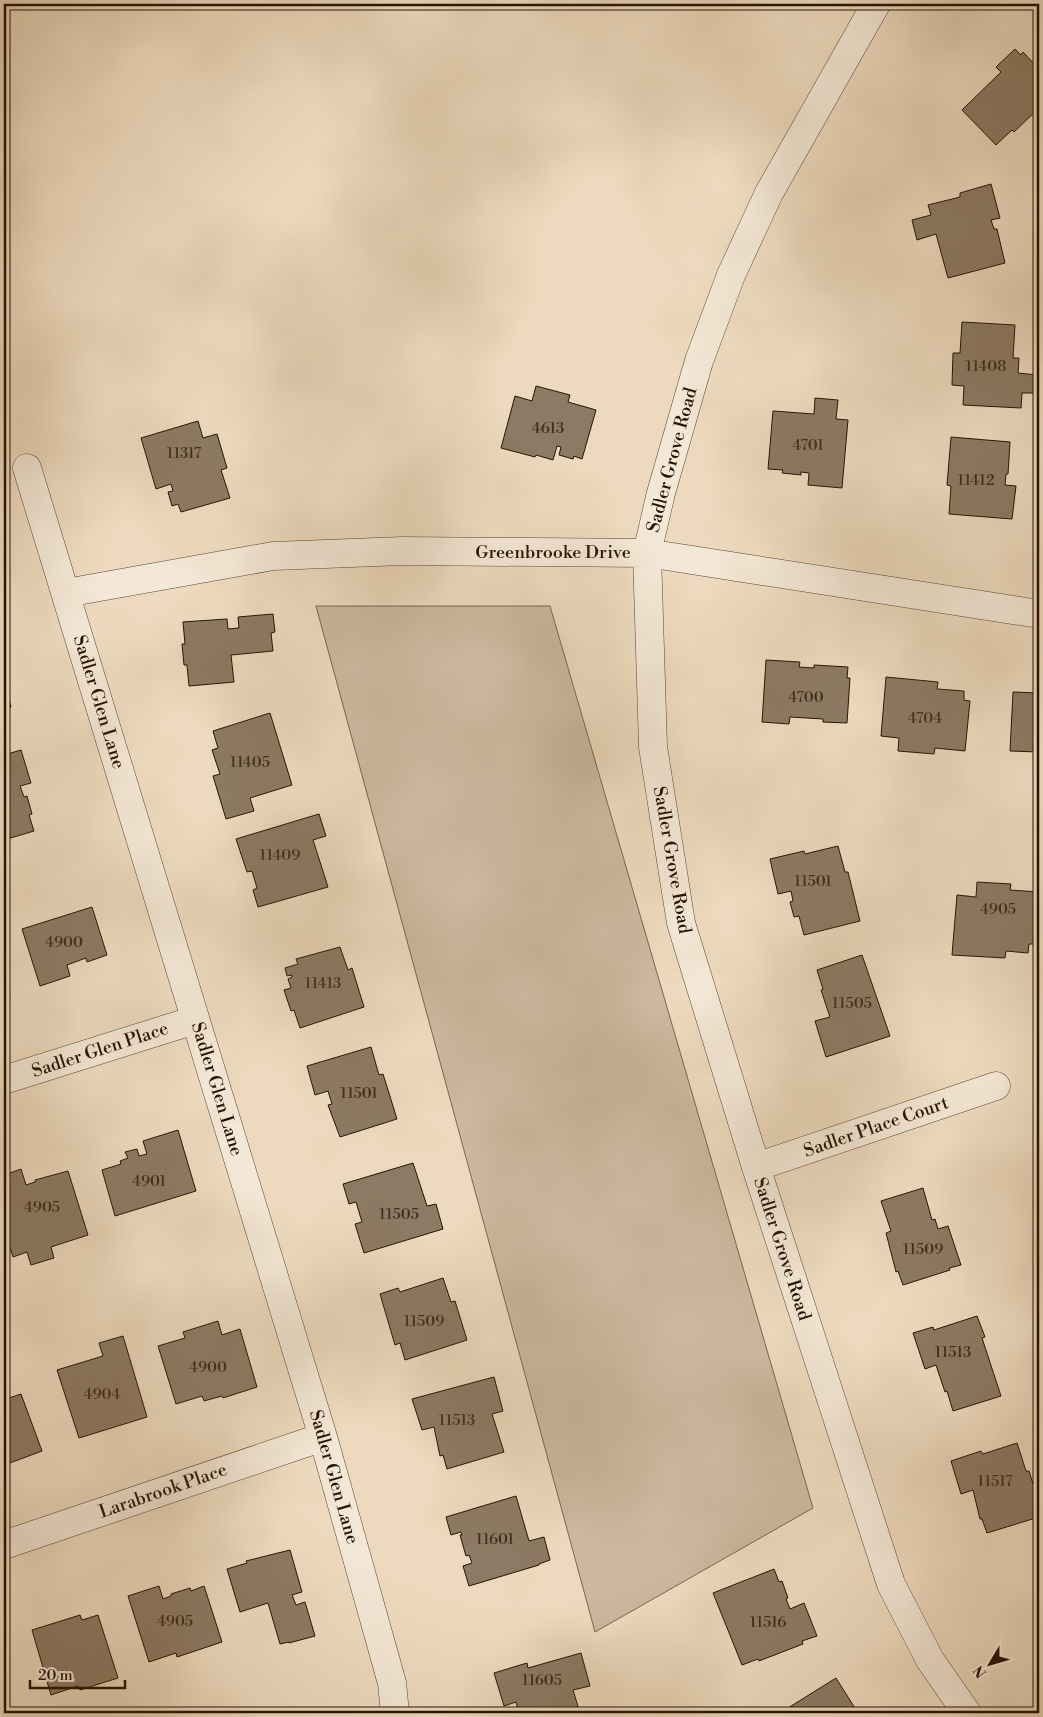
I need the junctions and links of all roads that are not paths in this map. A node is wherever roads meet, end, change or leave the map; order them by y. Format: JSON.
{"nodes":[{"id":1,"x":876,"y":4,"type":"edge"},
{"id":2,"x":28,"y":468,"type":"dead end"},
{"id":3,"x":646,"y":553,"type":"junction"},
{"id":4,"x":66,"y":593,"type":"junction"},
{"id":5,"x":1039,"y":614,"type":"edge"},
{"id":6,"x":196,"y":1020,"type":"junction"},
{"id":7,"x":4,"y":1080,"type":"edge"},
{"id":8,"x":996,"y":1086,"type":"dead end"},
{"id":9,"x":756,"y":1167,"type":"junction"},
{"id":10,"x":323,"y":1437,"type":"junction"},
{"id":11,"x":4,"y":1545,"type":"edge"},
{"id":12,"x":395,"y":1713,"type":"edge"},
{"id":13,"x":967,"y":1713,"type":"edge"}],
"edges":[{"from":1,"to":3,"type":"street","name":"Sadler Grove Road"},
{"from":2,"to":4,"type":"street","name":"Sadler Glen Lane"},
{"from":3,"to":4,"type":"street","name":"Greenbrooke Drive"},
{"from":3,"to":5,"type":"street","name":"Greenbrooke Drive"},
{"from":3,"to":9,"type":"street","name":"Sadler Grove Road"},
{"from":4,"to":6,"type":"street","name":"Sadler Glen Lane"},
{"from":6,"to":7,"type":"street","name":"Sadler Glen Place"},
{"from":6,"to":10,"type":"street","name":"Sadler Glen Lane"},
{"from":8,"to":9,"type":"street","name":"Sadler Place Court"},
{"from":9,"to":13,"type":"street","name":"Sadler Grove Road"},
{"from":10,"to":11,"type":"street","name":"Larabrook Place"},
{"from":10,"to":12,"type":"street","name":"Sadler Glen Lane"}]}
